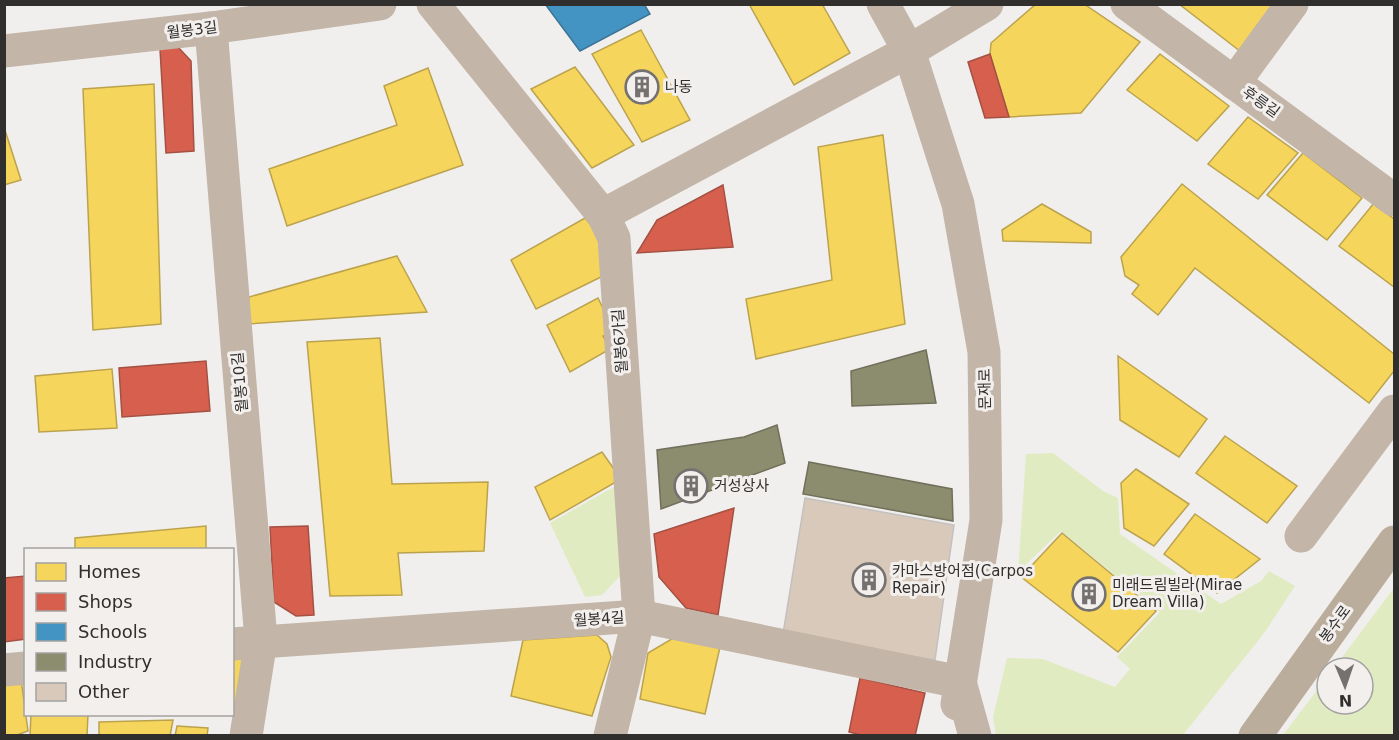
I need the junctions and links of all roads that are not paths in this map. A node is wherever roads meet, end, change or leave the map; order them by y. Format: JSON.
{"nodes":[{"id":1,"x":380,"y":4,"type":"edge"},
{"id":2,"x":432,"y":4,"type":"edge"},
{"id":3,"x":883,"y":4,"type":"edge"},
{"id":4,"x":987,"y":4,"type":"edge"},
{"id":5,"x":1127,"y":4,"type":"edge"},
{"id":6,"x":1292,"y":4,"type":"edge"},
{"id":7,"x":211,"y":28,"type":"junction"},
{"id":8,"x":4,"y":51,"type":"edge"},
{"id":9,"x":909,"y":51,"type":"junction"},
{"id":10,"x":1234,"y":83,"type":"junction"},
{"id":11,"x":1395,"y":200,"type":"edge"},
{"id":12,"x":603,"y":215,"type":"junction"},
{"id":13,"x":1395,"y":411,"type":"edge"},
{"id":14,"x":1301,"y":536,"type":"dead end"},
{"id":15,"x":1395,"y":542,"type":"edge"},
{"id":16,"x":639,"y":616,"type":"junction"},
{"id":17,"x":247,"y":642,"type":"edge"},
{"id":18,"x":24,"y":668,"type":"edge"},
{"id":19,"x":4,"y":670,"type":"edge"},
{"id":20,"x":960,"y":682,"type":"junction"},
{"id":21,"x":246,"y":735,"type":"edge"},
{"id":22,"x":610,"y":735,"type":"edge"},
{"id":23,"x":953,"y":735,"type":"edge"},
{"id":24,"x":975,"y":735,"type":"edge"},
{"id":25,"x":1255,"y":735,"type":"edge"}],
"edges":[{"from":1,"to":7,"type":"street","name":"월봉3길"},
{"from":2,"to":12,"type":"street","name":"월봉6가길"},
{"from":3,"to":9,"type":"street","name":"문재로"},
{"from":4,"to":9,"type":"street"},
{"from":5,"to":10,"type":"street","name":"후릉길"},
{"from":6,"to":10,"type":"street"},
{"from":7,"to":8,"type":"street","name":"월봉3길"},
{"from":7,"to":17,"type":"street","name":"월봉10길"},
{"from":9,"to":12,"type":"street"},
{"from":9,"to":20,"type":"street","name":"문재로"},
{"from":10,"to":11,"type":"street","name":"후릉길"},
{"from":12,"to":16,"type":"street","name":"월봉6가길"},
{"from":13,"to":14,"type":"street"},
{"from":15,"to":25,"type":"main road","name":"봉수로"},
{"from":16,"to":17,"type":"street","name":"월봉4길"},
{"from":16,"to":20,"type":"street","name":"월봉4길"},
{"from":16,"to":22,"type":"street","name":"월봉6가길"},
{"from":17,"to":21,"type":"street","name":"월봉10길"},
{"from":18,"to":19,"type":"street"},
{"from":20,"to":23,"type":"street","name":"문재로"},
{"from":20,"to":24,"type":"street"}]}
